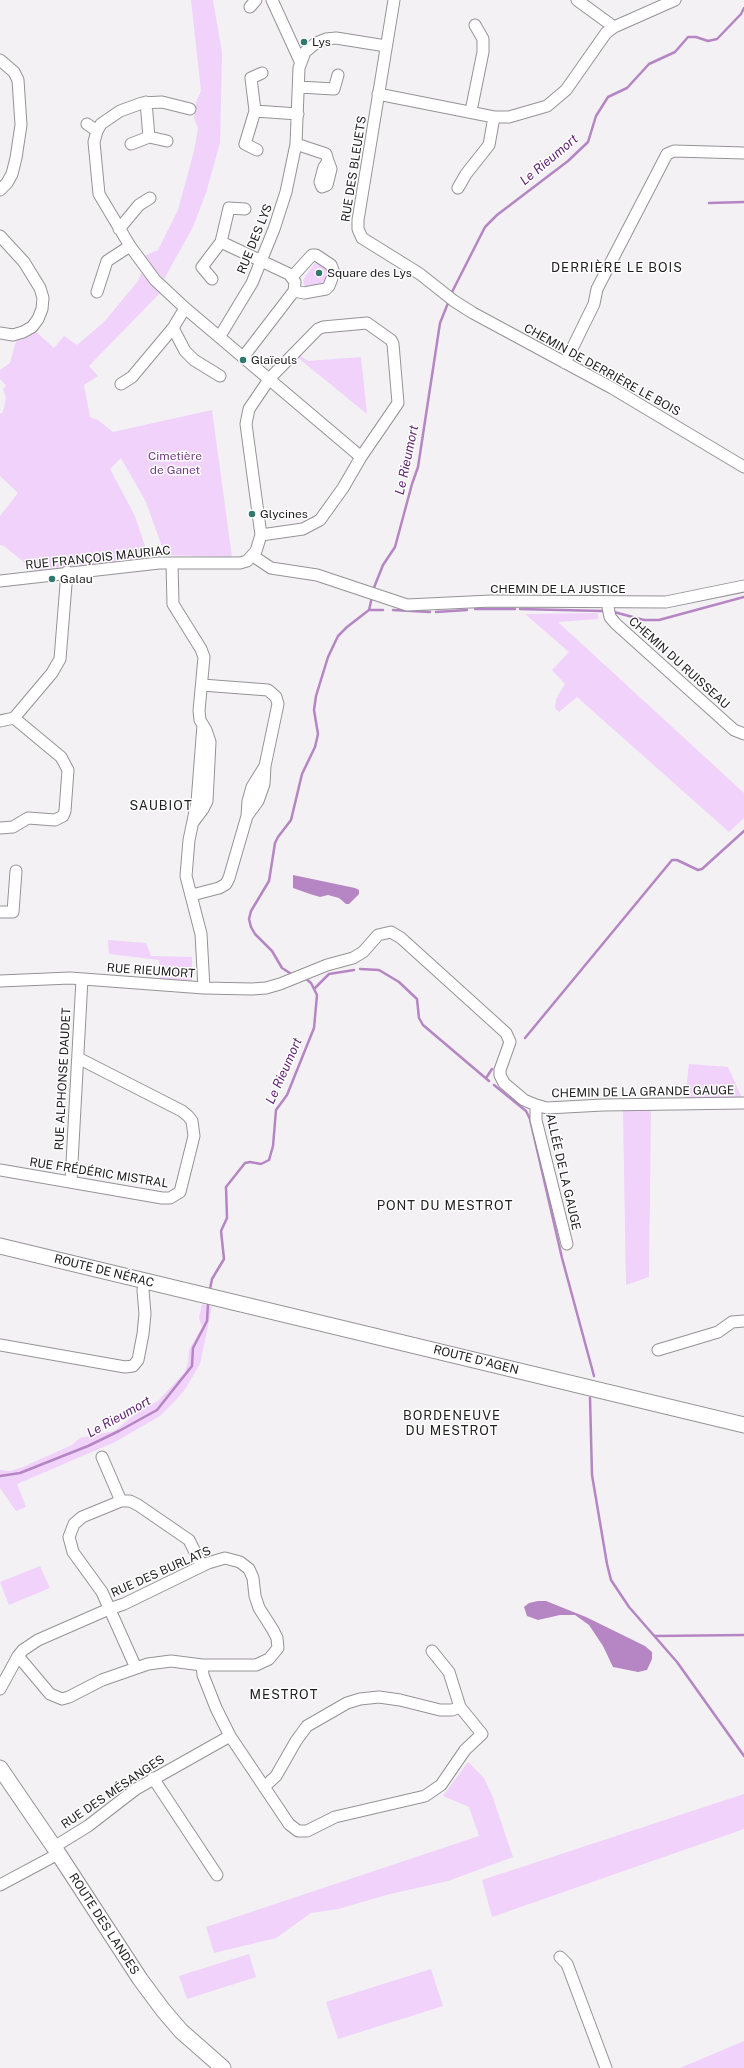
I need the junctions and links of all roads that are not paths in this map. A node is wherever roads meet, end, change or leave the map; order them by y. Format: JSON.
{"nodes":[{"id":1,"x":272,"y":0,"type":"edge"},
{"id":2,"x":394,"y":0,"type":"edge"},
{"id":3,"x":577,"y":0,"type":"edge"},
{"id":4,"x":675,"y":0,"type":"edge"},
{"id":5,"x":475,"y":25,"type":"dead end"},
{"id":6,"x":614,"y":27,"type":"junction"},
{"id":7,"x":386,"y":46,"type":"junction"},
{"id":8,"x":0,"y":60,"type":"edge"},
{"id":9,"x":300,"y":61,"type":"junction"},
{"id":10,"x":262,"y":73,"type":"dead end"},
{"id":11,"x":338,"y":75,"type":"dead end"},
{"id":12,"x":299,"y":87,"type":"junction"},
{"id":13,"x":378,"y":94,"type":"junction"},
{"id":14,"x":146,"y":102,"type":"junction"},
{"id":15,"x":190,"y":109,"type":"dead end"},
{"id":16,"x":255,"y":111,"type":"junction"},
{"id":17,"x":471,"y":111,"type":"junction"},
{"id":18,"x":298,"y":114,"type":"junction"},
{"id":19,"x":494,"y":117,"type":"junction"},
{"id":20,"x":87,"y":124,"type":"dead end"},
{"id":21,"x":97,"y":131,"type":"junction"},
{"id":22,"x":149,"y":137,"type":"junction"},
{"id":23,"x":167,"y":141,"type":"dead end"},
{"id":24,"x":132,"y":144,"type":"dead end"},
{"id":25,"x":296,"y":144,"type":"junction"},
{"id":26,"x":257,"y":150,"type":"dead end"},
{"id":27,"x":744,"y":153,"type":"edge"},
{"id":28,"x":328,"y":161,"type":"dead end"},
{"id":29,"x":458,"y":188,"type":"dead end"},
{"id":30,"x":0,"y":190,"type":"edge"},
{"id":31,"x":150,"y":198,"type":"dead end"},
{"id":32,"x":245,"y":209,"type":"dead end"},
{"id":33,"x":119,"y":229,"type":"junction"},
{"id":34,"x":0,"y":236,"type":"edge"},
{"id":35,"x":221,"y":242,"type":"junction"},
{"id":36,"x":130,"y":246,"type":"junction"},
{"id":37,"x":261,"y":261,"type":"junction"},
{"id":38,"x":292,"y":277,"type":"junction"},
{"id":39,"x":212,"y":279,"type":"dead end"},
{"id":40,"x":294,"y":291,"type":"junction"},
{"id":41,"x":97,"y":292,"type":"dead end"},
{"id":42,"x":447,"y":296,"type":"joint"},
{"id":43,"x":186,"y":308,"type":"junction"},
{"id":44,"x":173,"y":328,"type":"junction"},
{"id":45,"x":0,"y":333,"type":"edge"},
{"id":46,"x":220,"y":336,"type":"junction"},
{"id":47,"x":244,"y":356,"type":"junction"},
{"id":48,"x":565,"y":362,"type":"junction"},
{"id":49,"x":220,"y":376,"type":"dead end"},
{"id":50,"x":270,"y":378,"type":"junction"},
{"id":51,"x":121,"y":384,"type":"dead end"},
{"id":52,"x":361,"y":457,"type":"junction"},
{"id":53,"x":744,"y":467,"type":"edge"},
{"id":54,"x":261,"y":535,"type":"junction"},
{"id":55,"x":250,"y":558,"type":"junction"},
{"id":56,"x":172,"y":562,"type":"junction"},
{"id":57,"x":67,"y":572,"type":"junction"},
{"id":58,"x":0,"y":581,"type":"edge"},
{"id":59,"x":744,"y":586,"type":"edge"},
{"id":60,"x":607,"y":602,"type":"junction"},
{"id":61,"x":202,"y":685,"type":"junction"},
{"id":62,"x":14,"y":718,"type":"junction"},
{"id":63,"x":0,"y":721,"type":"edge"},
{"id":64,"x":744,"y":734,"type":"edge"},
{"id":65,"x":0,"y":828,"type":"edge"},
{"id":66,"x":16,"y":871,"type":"dead end"},
{"id":67,"x":192,"y":895,"type":"junction"},
{"id":68,"x":0,"y":912,"type":"edge"},
{"id":69,"x":299,"y":977,"type":"joint"},
{"id":70,"x":82,"y":979,"type":"junction"},
{"id":71,"x":0,"y":981,"type":"edge"},
{"id":72,"x":204,"y":988,"type":"junction"},
{"id":73,"x":78,"y":1058,"type":"junction"},
{"id":74,"x":744,"y":1104,"type":"edge"},
{"id":75,"x":536,"y":1106,"type":"junction"},
{"id":76,"x":0,"y":1170,"type":"edge"},
{"id":77,"x":71,"y":1182,"type":"junction"},
{"id":78,"x":567,"y":1244,"type":"dead end"},
{"id":79,"x":0,"y":1246,"type":"edge"},
{"id":80,"x":145,"y":1281,"type":"junction"},
{"id":81,"x":208,"y":1296,"type":"joint"},
{"id":82,"x":744,"y":1321,"type":"edge"},
{"id":83,"x":0,"y":1345,"type":"edge"},
{"id":84,"x":658,"y":1350,"type":"dead end"},
{"id":85,"x":744,"y":1425,"type":"edge"},
{"id":86,"x":102,"y":1457,"type":"dead end"},
{"id":87,"x":121,"y":1501,"type":"junction"},
{"id":88,"x":202,"y":1566,"type":"junction"},
{"id":89,"x":109,"y":1609,"type":"junction"},
{"id":90,"x":432,"y":1651,"type":"dead end"},
{"id":91,"x":18,"y":1656,"type":"junction"},
{"id":92,"x":202,"y":1665,"type":"junction"},
{"id":93,"x":136,"y":1668,"type":"junction"},
{"id":94,"x":0,"y":1689,"type":"edge"},
{"id":95,"x":460,"y":1707,"type":"junction"},
{"id":96,"x":230,"y":1736,"type":"junction"},
{"id":97,"x":0,"y":1768,"type":"edge"},
{"id":98,"x":153,"y":1778,"type":"junction"},
{"id":99,"x":264,"y":1787,"type":"junction"},
{"id":100,"x":56,"y":1850,"type":"junction"},
{"id":101,"x":217,"y":1875,"type":"dead end"},
{"id":102,"x":0,"y":1885,"type":"edge"},
{"id":103,"x":560,"y":1957,"type":"dead end"},
{"id":104,"x":223,"y":2068,"type":"edge"},
{"id":105,"x":606,"y":2068,"type":"edge"}],
"edges":[{"from":1,"to":9,"type":"street"},
{"from":2,"to":7,"type":"street","name":"RUE DES BLEUETS"},
{"from":3,"to":6,"type":"street"},
{"from":4,"to":6,"type":"street"},
{"from":5,"to":17,"type":"street"},
{"from":6,"to":19,"type":"street"},
{"from":7,"to":9,"type":"street"},
{"from":7,"to":13,"type":"street","name":"RUE DES BLEUETS"},
{"from":8,"to":30,"type":"street"},
{"from":9,"to":12,"type":"street","name":"RUE DES LYS"},
{"from":10,"to":16,"type":"street"},
{"from":11,"to":12,"type":"street"},
{"from":12,"to":18,"type":"street","name":"RUE DES LYS"},
{"from":13,"to":17,"type":"street"},
{"from":13,"to":42,"type":"street","name":"RUE DES BLEUETS"},
{"from":14,"to":15,"type":"street"},
{"from":14,"to":21,"type":"street"},
{"from":14,"to":22,"type":"street"},
{"from":16,"to":18,"type":"street"},
{"from":16,"to":26,"type":"street"},
{"from":17,"to":19,"type":"street"},
{"from":18,"to":25,"type":"street","name":"RUE DES LYS"},
{"from":19,"to":29,"type":"street"},
{"from":20,"to":21,"type":"street"},
{"from":21,"to":33,"type":"street"},
{"from":22,"to":23,"type":"street"},
{"from":22,"to":24,"type":"street"},
{"from":25,"to":28,"type":"street"},
{"from":25,"to":37,"type":"street","name":"RUE DES LYS"},
{"from":27,"to":48,"type":"street"},
{"from":31,"to":33,"type":"street"},
{"from":32,"to":35,"type":"street"},
{"from":33,"to":36,"type":"street"},
{"from":34,"to":45,"type":"street"},
{"from":35,"to":37,"type":"street"},
{"from":35,"to":39,"type":"street"},
{"from":36,"to":41,"type":"street"},
{"from":36,"to":43,"type":"street"},
{"from":37,"to":38,"type":"street"},
{"from":37,"to":46,"type":"street","name":"RUE DES LYS"},
{"from":38,"to":40,"type":"street"},
{"from":38,"to":40,"type":"street"},
{"from":40,"to":47,"type":"street"},
{"from":42,"to":48,"type":"street","name":"CHEMIN DE DERRIÈRE LE BOIS"},
{"from":43,"to":44,"type":"street"},
{"from":43,"to":46,"type":"street"},
{"from":44,"to":49,"type":"street"},
{"from":44,"to":51,"type":"street"},
{"from":46,"to":47,"type":"street"},
{"from":47,"to":50,"type":"street"},
{"from":48,"to":53,"type":"street","name":"CHEMIN DE DERRIÈRE LE BOIS"},
{"from":50,"to":52,"type":"street"},
{"from":50,"to":52,"type":"street"},
{"from":50,"to":54,"type":"street"},
{"from":52,"to":54,"type":"street"},
{"from":54,"to":55,"type":"street"},
{"from":55,"to":56,"type":"street","name":"RUE FRANÇOIS MAURIAC"},
{"from":55,"to":60,"type":"street","name":"CHEMIN DE LA JUSTICE"},
{"from":56,"to":57,"type":"street","name":"RUE FRANÇOIS MAURIAC"},
{"from":56,"to":61,"type":"street"},
{"from":57,"to":58,"type":"street","name":"RUE FRANÇOIS MAURIAC"},
{"from":57,"to":62,"type":"street"},
{"from":59,"to":60,"type":"street","name":"CHEMIN DE LA JUSTICE"},
{"from":60,"to":64,"type":"street","name":"CHEMIN DU RUISSEAU"},
{"from":61,"to":67,"type":"street"},
{"from":61,"to":67,"type":"street"},
{"from":62,"to":63,"type":"street"},
{"from":62,"to":65,"type":"street"},
{"from":66,"to":68,"type":"street"},
{"from":67,"to":72,"type":"street"},
{"from":69,"to":72,"type":"street","name":"RUE RIEUMORT"},
{"from":69,"to":75,"type":"street","name":"CHEMIN DE LA GRANDE GAUGE"},
{"from":70,"to":71,"type":"street","name":"RUE RIEUMORT"},
{"from":70,"to":72,"type":"street","name":"RUE RIEUMORT"},
{"from":70,"to":73,"type":"street","name":"RUE ALPHONSE DAUDET"},
{"from":73,"to":77,"type":"street","name":"RUE ALPHONSE DAUDET"},
{"from":73,"to":77,"type":"street","name":"RUE FRÉDÉRIC MISTRAL"},
{"from":74,"to":75,"type":"street","name":"CHEMIN DE LA GRANDE GAUGE"},
{"from":75,"to":78,"type":"street","name":"ALLÉE DE LA GAUGE"},
{"from":76,"to":77,"type":"street","name":"RUE FRÉDÉRIC MISTRAL"},
{"from":79,"to":80,"type":"main road","name":"ROUTE DE NÉRAC"},
{"from":80,"to":81,"type":"main road","name":"ROUTE DE NÉRAC"},
{"from":80,"to":83,"type":"street"},
{"from":81,"to":85,"type":"main road","name":"ROUTE D'AGEN"},
{"from":82,"to":84,"type":"street"},
{"from":86,"to":87,"type":"street"},
{"from":87,"to":88,"type":"street"},
{"from":87,"to":89,"type":"street"},
{"from":88,"to":89,"type":"street","name":"RUE DES BURLATS"},
{"from":88,"to":92,"type":"street","name":"RUE DES BURLATS"},
{"from":89,"to":91,"type":"street","name":"RUE DES BURLATS"},
{"from":89,"to":93,"type":"street"},
{"from":90,"to":95,"type":"street"},
{"from":91,"to":93,"type":"street","name":"RUE DES BURLATS"},
{"from":91,"to":94,"type":"street"},
{"from":92,"to":93,"type":"street","name":"RUE DES BURLATS"},
{"from":92,"to":96,"type":"street"},
{"from":95,"to":99,"type":"street"},
{"from":95,"to":99,"type":"street"},
{"from":96,"to":98,"type":"street","name":"RUE DES MÉSANGES"},
{"from":96,"to":99,"type":"street"},
{"from":97,"to":100,"type":"main road","name":"ROUTE DES LANDES"},
{"from":98,"to":100,"type":"street","name":"RUE DES MÉSANGES"},
{"from":98,"to":101,"type":"street"},
{"from":100,"to":102,"type":"street","name":"RUE DES MÉSANGES"},
{"from":100,"to":104,"type":"main road","name":"ROUTE DES LANDES"},
{"from":103,"to":105,"type":"street"}]}
